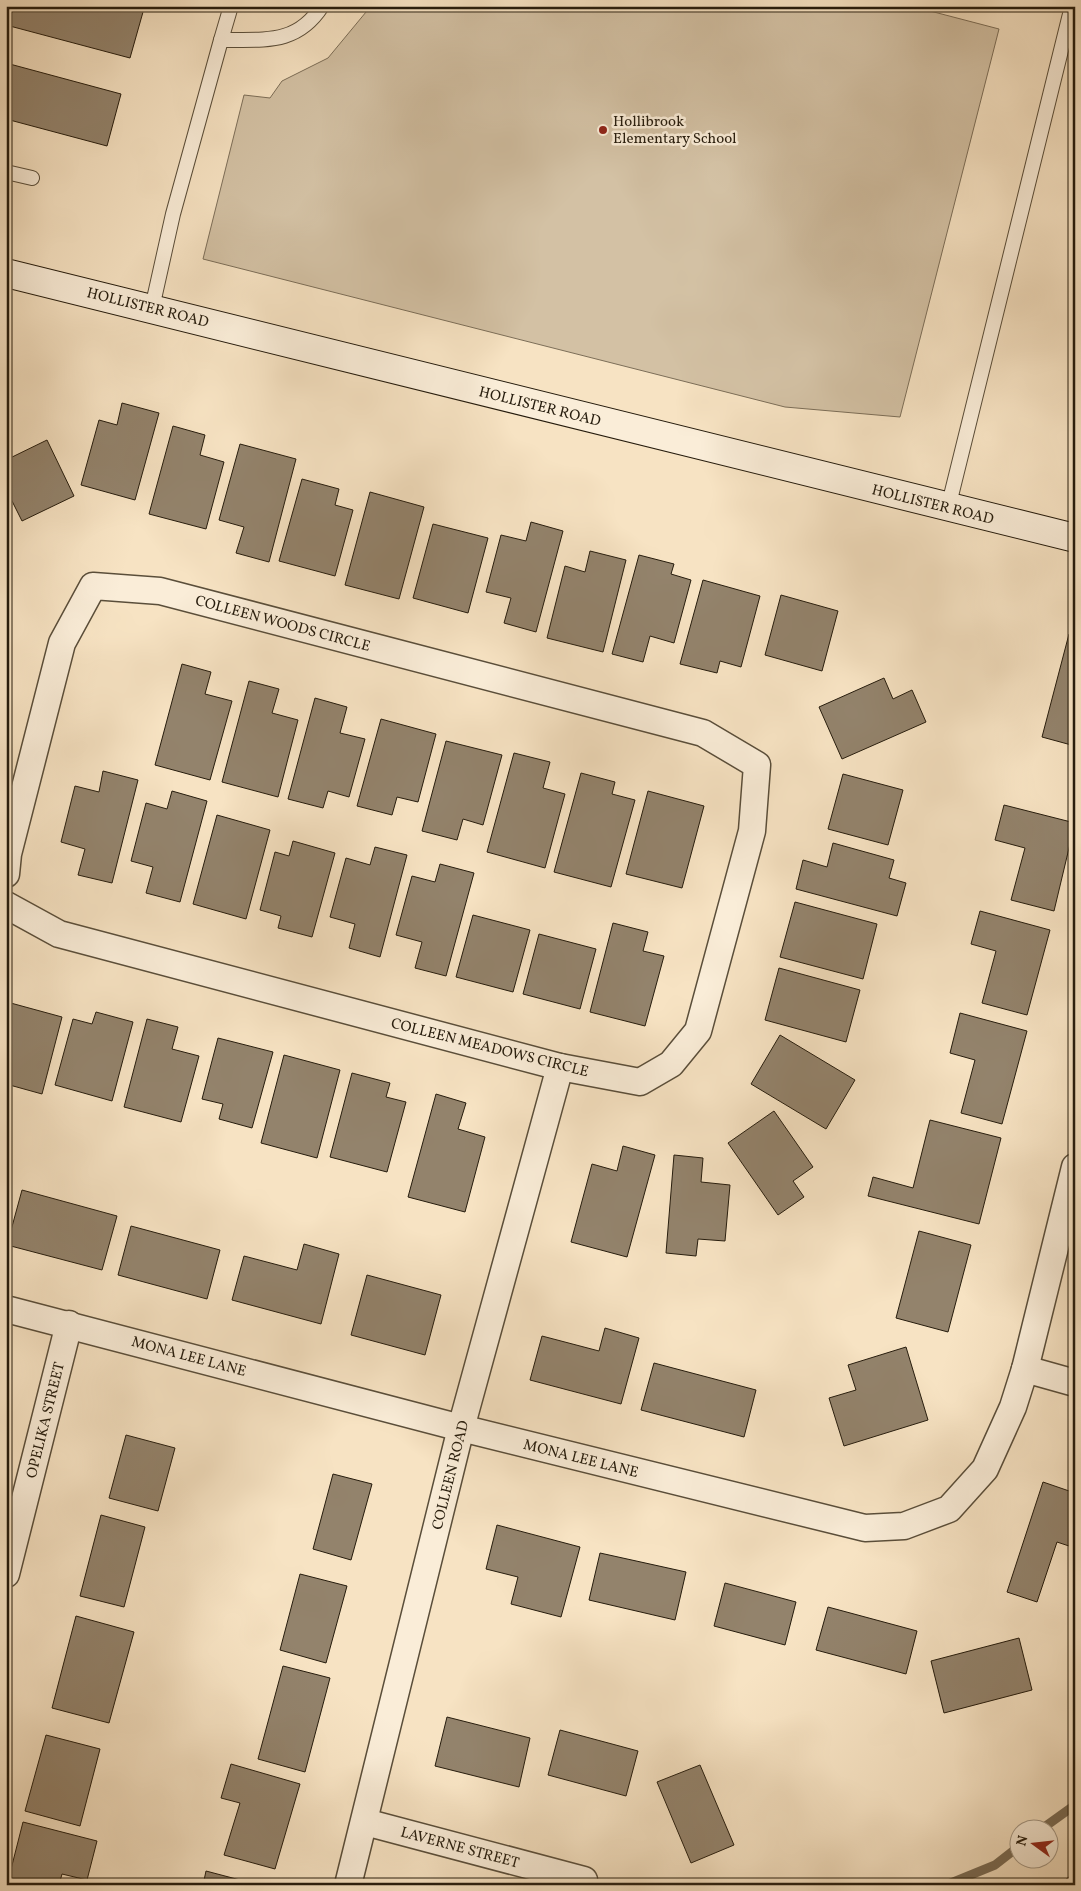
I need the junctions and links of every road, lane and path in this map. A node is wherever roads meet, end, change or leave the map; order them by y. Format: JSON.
{"nodes":[{"id":1,"x":231,"y":6,"type":"edge"},
{"id":2,"x":322,"y":6,"type":"edge"},
{"id":3,"x":1072,"y":6,"type":"edge"},
{"id":4,"x":221,"y":40,"type":"junction"},
{"id":5,"x":6,"y":172,"type":"edge"},
{"id":6,"x":32,"y":178,"type":"dead end"},
{"id":7,"x":6,"y":273,"type":"edge"},
{"id":8,"x":152,"y":308,"type":"junction"},
{"id":9,"x":948,"y":508,"type":"junction"},
{"id":10,"x":1075,"y":538,"type":"edge"},
{"id":11,"x":757,"y":765,"type":"joint"},
{"id":12,"x":6,"y":874,"type":"edge"},
{"id":13,"x":6,"y":905,"type":"edge"},
{"id":14,"x":560,"y":1067,"type":"junction"},
{"id":15,"x":1075,"y":1167,"type":"edge"},
{"id":16,"x":6,"y":1309,"type":"edge"},
{"id":17,"x":69,"y":1324,"type":"junction"},
{"id":18,"x":1025,"y":1369,"type":"junction"},
{"id":19,"x":1075,"y":1383,"type":"edge"},
{"id":20,"x":461,"y":1428,"type":"junction"},
{"id":21,"x":6,"y":1574,"type":"edge"},
{"id":22,"x":365,"y":1822,"type":"junction"},
{"id":23,"x":584,"y":1880,"type":"dead end"},
{"id":24,"x":348,"y":1885,"type":"edge"}],
"edges":[{"from":1,"to":4,"type":"lane"},
{"from":2,"to":4,"type":"lane"},
{"from":3,"to":9,"type":"lane"},
{"from":4,"to":8,"type":"lane"},
{"from":5,"to":6,"type":"lane"},
{"from":7,"to":8,"type":"street","name":"HOLLISTER ROAD"},
{"from":8,"to":9,"type":"street","name":"HOLLISTER ROAD"},
{"from":9,"to":10,"type":"street","name":"HOLLISTER ROAD"},
{"from":11,"to":12,"type":"street","name":"COLLEEN WOODS CIRCLE"},
{"from":11,"to":14,"type":"street","name":"COLLEEN MEADOWS CIRCLE"},
{"from":13,"to":14,"type":"street","name":"COLLEEN MEADOWS CIRCLE"},
{"from":14,"to":20,"type":"street","name":"COLLEEN ROAD"},
{"from":15,"to":18,"type":"street","name":"MONA LEE LANE"},
{"from":16,"to":17,"type":"street","name":"MONA LEE LANE"},
{"from":17,"to":20,"type":"street","name":"MONA LEE LANE"},
{"from":17,"to":21,"type":"street","name":"OPELIKA STREET"},
{"from":18,"to":19,"type":"street"},
{"from":18,"to":20,"type":"street","name":"MONA LEE LANE"},
{"from":20,"to":22,"type":"street","name":"COLLEEN ROAD"},
{"from":22,"to":23,"type":"street","name":"LAVERNE STREET"},
{"from":22,"to":24,"type":"street","name":"COLLEEN ROAD"}]}
